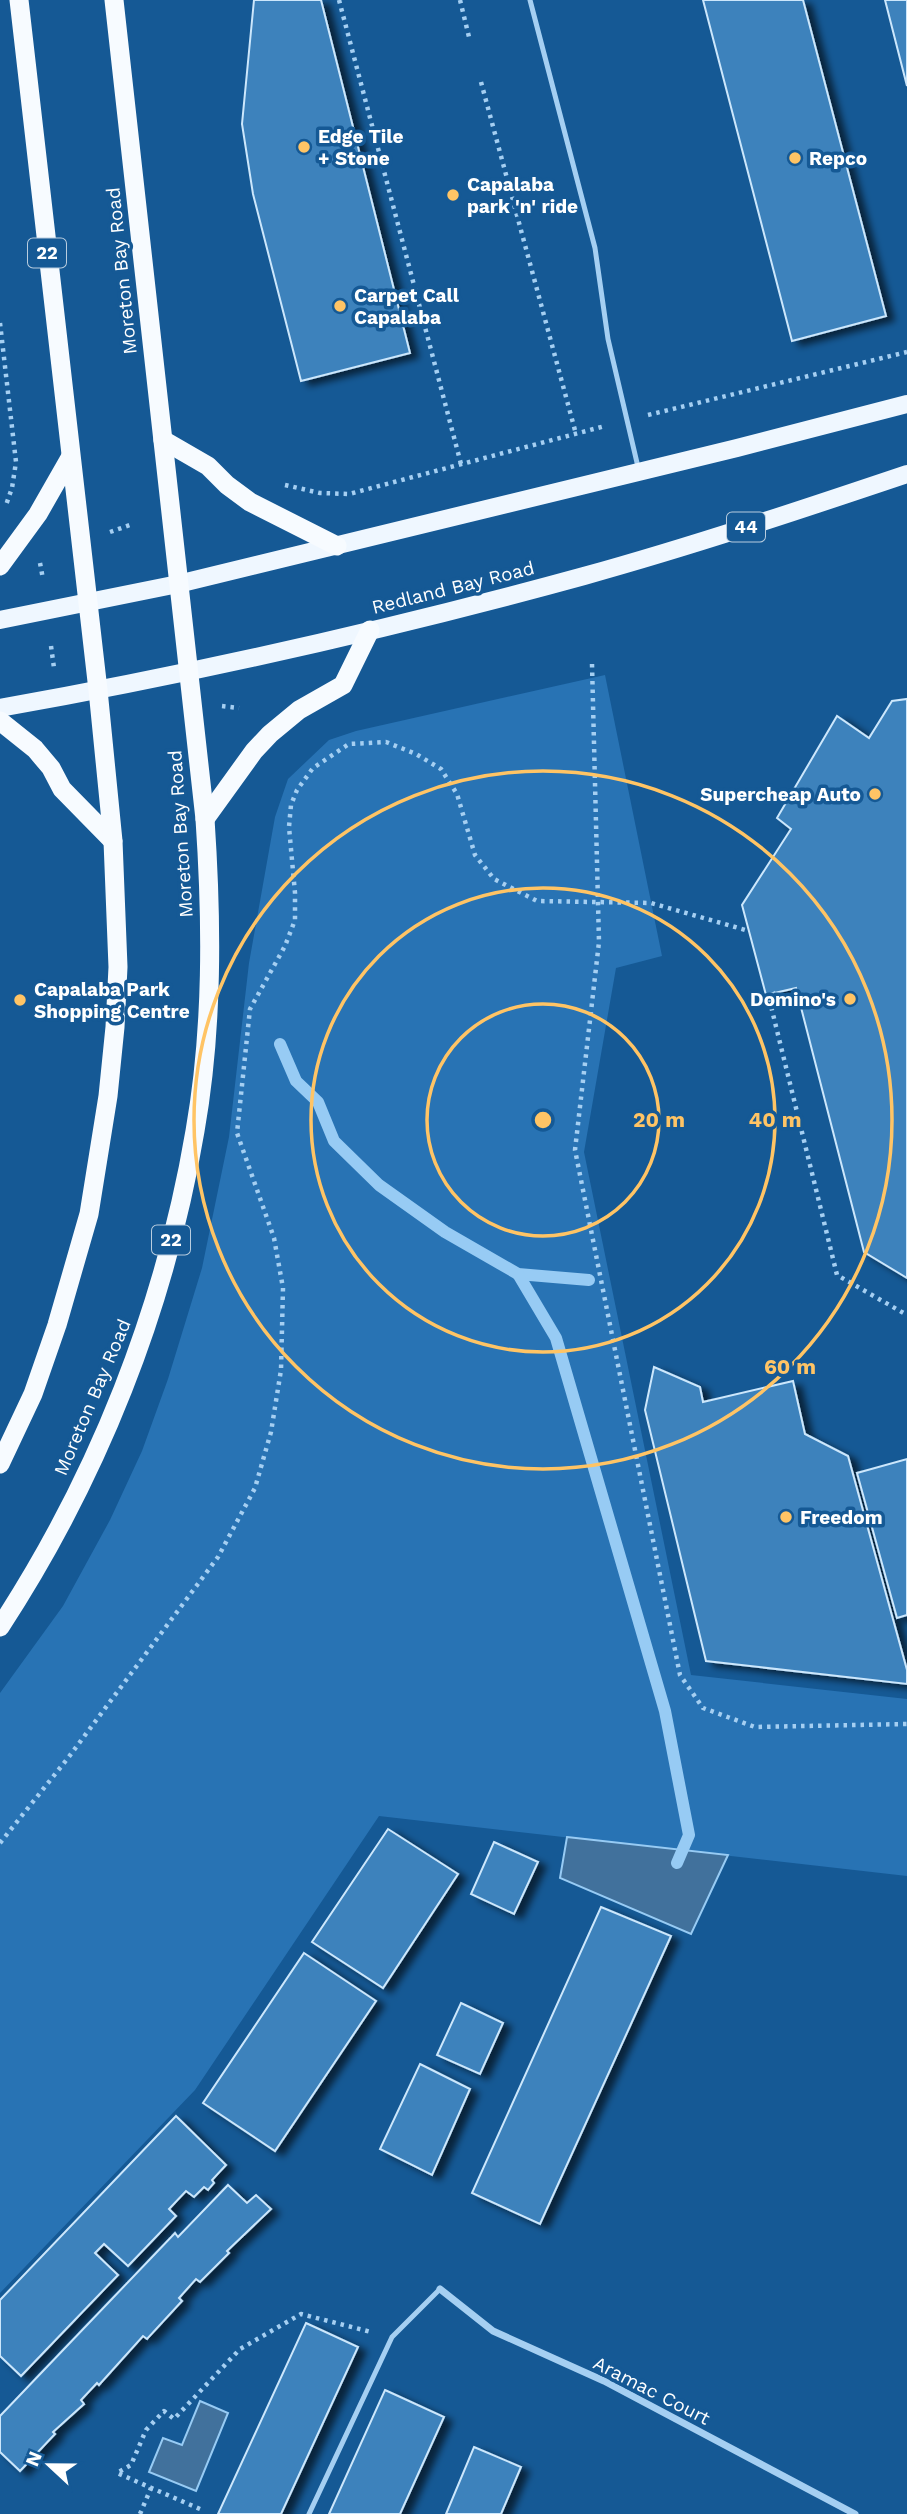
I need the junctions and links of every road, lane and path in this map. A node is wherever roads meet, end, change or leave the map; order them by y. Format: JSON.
{"nodes":[{"id":1,"x":19,"y":0,"type":"edge"},
{"id":2,"x":114,"y":0,"type":"edge"},
{"id":3,"x":339,"y":0,"type":"edge"},
{"id":4,"x":460,"y":0,"type":"edge"},
{"id":5,"x":530,"y":0,"type":"edge"},
{"id":6,"x":469,"y":37,"type":"dead end"},
{"id":7,"x":481,"y":82,"type":"dead end"},
{"id":8,"x":0,"y":323,"type":"edge"},
{"id":9,"x":907,"y":352,"type":"edge"},
{"id":10,"x":907,"y":404,"type":"edge"},
{"id":11,"x":627,"y":420,"type":"junction"},
{"id":12,"x":576,"y":434,"type":"junction"},
{"id":13,"x":163,"y":440,"type":"junction"},
{"id":14,"x":70,"y":458,"type":"junction"},
{"id":15,"x":461,"y":464,"type":"junction"},
{"id":16,"x":639,"y":471,"type":"junction"},
{"id":17,"x":907,"y":474,"type":"edge"},
{"id":18,"x":280,"y":486,"type":"dead end"},
{"id":19,"x":4,"y":511,"type":"dead end"},
{"id":20,"x":130,"y":525,"type":"dead end"},
{"id":21,"x":106,"y":533,"type":"dead end"},
{"id":22,"x":337,"y":546,"type":"junction"},
{"id":23,"x":0,"y":566,"type":"edge"},
{"id":24,"x":178,"y":584,"type":"junction"},
{"id":25,"x":89,"y":603,"type":"junction"},
{"id":26,"x":0,"y":620,"type":"edge"},
{"id":27,"x":370,"y":630,"type":"junction"},
{"id":28,"x":51,"y":646,"type":"dead end"},
{"id":29,"x":592,"y":664,"type":"dead end"},
{"id":30,"x":189,"y":671,"type":"junction"},
{"id":31,"x":55,"y":673,"type":"dead end"},
{"id":32,"x":98,"y":690,"type":"junction"},
{"id":33,"x":218,"y":705,"type":"dead end"},
{"id":34,"x":0,"y":708,"type":"edge"},
{"id":35,"x":239,"y":708,"type":"dead end"},
{"id":36,"x":0,"y":721,"type":"edge"},
{"id":37,"x":205,"y":819,"type":"junction"},
{"id":38,"x":113,"y":841,"type":"junction"},
{"id":39,"x":599,"y":903,"type":"junction"},
{"id":40,"x":749,"y":931,"type":"dead end"},
{"id":41,"x":776,"y":992,"type":"dead end"},
{"id":42,"x":907,"y":1315,"type":"edge"},
{"id":43,"x":0,"y":1464,"type":"edge"},
{"id":44,"x":0,"y":1627,"type":"edge"},
{"id":45,"x":907,"y":1724,"type":"edge"},
{"id":46,"x":0,"y":1843,"type":"edge"},
{"id":47,"x":440,"y":2289,"type":"joint"},
{"id":48,"x":392,"y":2337,"type":"junction"},
{"id":49,"x":151,"y":2488,"type":"junction"},
{"id":50,"x":200,"y":2509,"type":"dead end"},
{"id":51,"x":140,"y":2514,"type":"edge"},
{"id":52,"x":309,"y":2514,"type":"edge"},
{"id":53,"x":855,"y":2514,"type":"edge"}],
"edges":[{"from":1,"to":14,"type":"highway","number":"22"},
{"from":2,"to":13,"type":"highway","name":"Moreton Bay Road","number":"22"},
{"from":3,"to":15,"type":"path"},
{"from":4,"to":6,"type":"path"},
{"from":5,"to":11,"type":"lane"},
{"from":7,"to":12,"type":"path"},
{"from":8,"to":19,"type":"path"},
{"from":9,"to":11,"type":"path"},
{"from":10,"to":16,"type":"main road"},
{"from":11,"to":12,"type":"path"},
{"from":11,"to":16,"type":"lane"},
{"from":12,"to":15,"type":"path"},
{"from":13,"to":22,"type":"highway"},
{"from":13,"to":24,"type":"highway","name":"Moreton Bay Road","number":"22"},
{"from":14,"to":23,"type":"highway"},
{"from":14,"to":25,"type":"highway","number":"22"},
{"from":15,"to":18,"type":"path"},
{"from":16,"to":22,"type":"main road"},
{"from":17,"to":27,"type":"main road","name":"Redland Bay Road","number":"44"},
{"from":20,"to":21,"type":"path"},
{"from":22,"to":24,"type":"main road"},
{"from":24,"to":25,"type":"main road"},
{"from":24,"to":30,"type":"highway","name":"Moreton Bay Road","number":"22"},
{"from":25,"to":26,"type":"main road"},
{"from":25,"to":32,"type":"highway","number":"22"},
{"from":27,"to":30,"type":"main road","name":"Redland Bay Road","number":"44"},
{"from":27,"to":37,"type":"highway"},
{"from":28,"to":31,"type":"path"},
{"from":29,"to":39,"type":"path"},
{"from":30,"to":32,"type":"main road","name":"Redland Bay Road","number":"44"},
{"from":30,"to":37,"type":"highway","name":"Moreton Bay Road","number":"22"},
{"from":32,"to":34,"type":"main road","name":"Redland Bay Road","number":"44"},
{"from":32,"to":38,"type":"highway","number":"22"},
{"from":33,"to":35,"type":"path"},
{"from":36,"to":38,"type":"highway"},
{"from":37,"to":44,"type":"highway","name":"Moreton Bay Road","number":"22"},
{"from":38,"to":43,"type":"highway","number":"22"},
{"from":39,"to":40,"type":"path"},
{"from":39,"to":45,"type":"path"},
{"from":39,"to":46,"type":"path"},
{"from":41,"to":42,"type":"path"},
{"from":47,"to":48,"type":"lane"},
{"from":47,"to":53,"type":"street","name":"Aramac Court"},
{"from":48,"to":49,"type":"path"},
{"from":48,"to":52,"type":"lane"},
{"from":49,"to":50,"type":"path"},
{"from":49,"to":51,"type":"path"}]}
